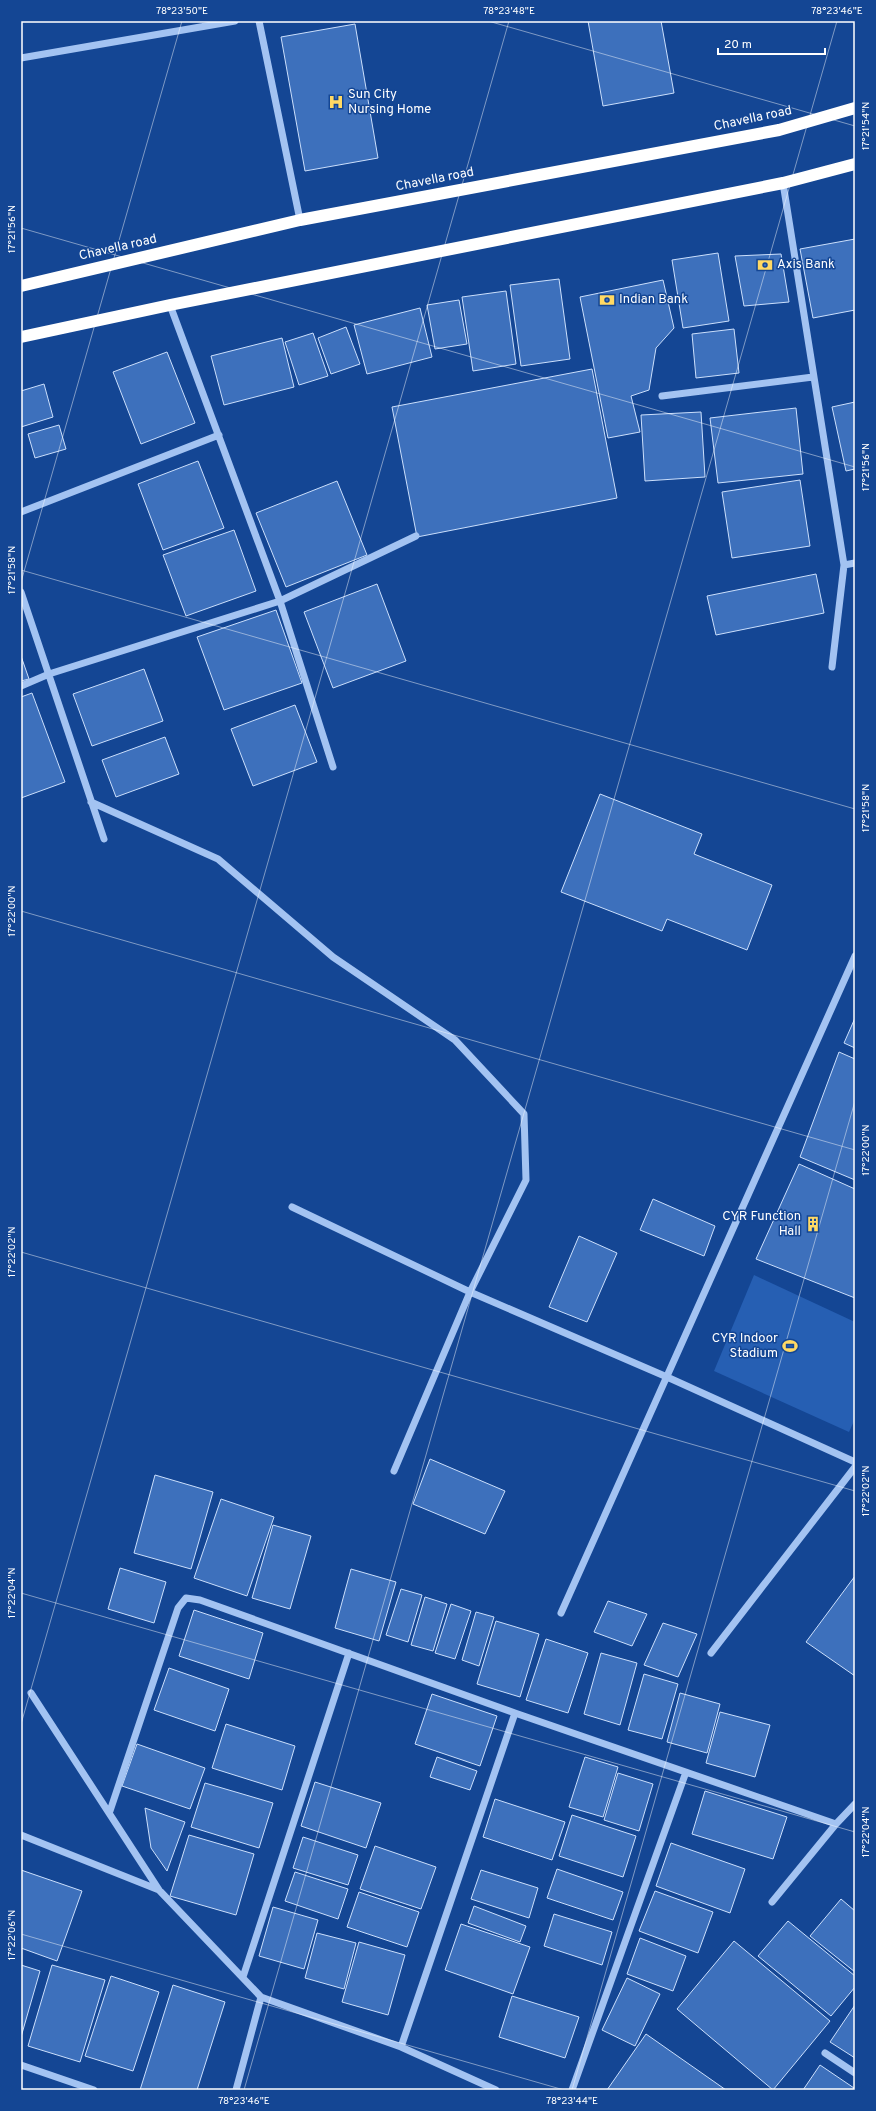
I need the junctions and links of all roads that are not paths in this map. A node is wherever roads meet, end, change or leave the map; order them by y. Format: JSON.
{"nodes":[{"id":1,"x":235,"y":21,"type":"edge"},
{"id":2,"x":259,"y":21,"type":"edge"},
{"id":3,"x":21,"y":58,"type":"edge"},
{"id":4,"x":855,"y":108,"type":"edge"},
{"id":5,"x":855,"y":164,"type":"edge"},
{"id":6,"x":782,"y":183,"type":"junction"},
{"id":7,"x":300,"y":220,"type":"junction"},
{"id":8,"x":21,"y":286,"type":"edge"},
{"id":9,"x":170,"y":304,"type":"junction"},
{"id":10,"x":21,"y":337,"type":"edge"},
{"id":11,"x":814,"y":377,"type":"junction"},
{"id":12,"x":662,"y":396,"type":"dead end"},
{"id":13,"x":219,"y":435,"type":"junction"},
{"id":14,"x":21,"y":512,"type":"edge"},
{"id":15,"x":416,"y":536,"type":"dead end"},
{"id":16,"x":855,"y":563,"type":"edge"},
{"id":17,"x":844,"y":565,"type":"junction"},
{"id":18,"x":21,"y":592,"type":"edge"},
{"id":19,"x":280,"y":601,"type":"junction"},
{"id":20,"x":832,"y":667,"type":"dead end"},
{"id":21,"x":49,"y":674,"type":"junction"},
{"id":22,"x":21,"y":686,"type":"edge"},
{"id":23,"x":333,"y":767,"type":"dead end"},
{"id":24,"x":91,"y":802,"type":"junction"},
{"id":25,"x":104,"y":839,"type":"dead end"},
{"id":26,"x":855,"y":956,"type":"edge"},
{"id":27,"x":292,"y":1207,"type":"dead end"},
{"id":28,"x":470,"y":1292,"type":"junction"},
{"id":29,"x":667,"y":1378,"type":"junction"},
{"id":30,"x":855,"y":1462,"type":"edge"},
{"id":31,"x":855,"y":1467,"type":"edge"},
{"id":32,"x":394,"y":1471,"type":"dead end"},
{"id":33,"x":561,"y":1613,"type":"dead end"},
{"id":34,"x":349,"y":1653,"type":"junction"},
{"id":35,"x":711,"y":1654,"type":"dead end"},
{"id":36,"x":31,"y":1693,"type":"dead end"},
{"id":37,"x":515,"y":1713,"type":"junction"},
{"id":38,"x":686,"y":1772,"type":"junction"},
{"id":39,"x":855,"y":1804,"type":"edge"},
{"id":40,"x":110,"y":1811,"type":"junction"},
{"id":41,"x":836,"y":1824,"type":"junction"},
{"id":42,"x":21,"y":1835,"type":"edge"},
{"id":43,"x":159,"y":1890,"type":"junction"},
{"id":44,"x":772,"y":1902,"type":"dead end"},
{"id":45,"x":243,"y":1978,"type":"junction"},
{"id":46,"x":261,"y":1997,"type":"junction"},
{"id":47,"x":401,"y":2047,"type":"junction"},
{"id":48,"x":825,"y":2053,"type":"dead end"},
{"id":49,"x":21,"y":2065,"type":"edge"},
{"id":50,"x":855,"y":2073,"type":"edge"},
{"id":51,"x":94,"y":2090,"type":"edge"},
{"id":52,"x":236,"y":2090,"type":"edge"},
{"id":53,"x":496,"y":2090,"type":"edge"},
{"id":54,"x":572,"y":2090,"type":"edge"}],
"edges":[{"from":1,"to":3,"type":"street"},
{"from":2,"to":7,"type":"street"},
{"from":4,"to":7,"type":"highway","name":"Chavella road"},
{"from":5,"to":6,"type":"highway"},
{"from":6,"to":9,"type":"highway"},
{"from":6,"to":11,"type":"street"},
{"from":7,"to":8,"type":"highway","name":"Chavella road"},
{"from":9,"to":10,"type":"highway"},
{"from":9,"to":13,"type":"street"},
{"from":11,"to":12,"type":"street"},
{"from":11,"to":17,"type":"street"},
{"from":13,"to":14,"type":"street"},
{"from":13,"to":19,"type":"street"},
{"from":15,"to":19,"type":"street"},
{"from":16,"to":17,"type":"street"},
{"from":17,"to":20,"type":"street"},
{"from":18,"to":21,"type":"street"},
{"from":19,"to":21,"type":"street"},
{"from":19,"to":23,"type":"street"},
{"from":21,"to":22,"type":"street"},
{"from":21,"to":24,"type":"street"},
{"from":24,"to":25,"type":"street"},
{"from":24,"to":28,"type":"street"},
{"from":26,"to":29,"type":"street"},
{"from":27,"to":28,"type":"street"},
{"from":28,"to":29,"type":"street"},
{"from":28,"to":32,"type":"street"},
{"from":29,"to":30,"type":"street"},
{"from":29,"to":33,"type":"street"},
{"from":31,"to":35,"type":"street"},
{"from":34,"to":37,"type":"street"},
{"from":34,"to":40,"type":"street"},
{"from":34,"to":45,"type":"street"},
{"from":36,"to":40,"type":"street"},
{"from":37,"to":38,"type":"street"},
{"from":37,"to":47,"type":"street"},
{"from":38,"to":41,"type":"street"},
{"from":38,"to":54,"type":"street"},
{"from":39,"to":41,"type":"street"},
{"from":40,"to":43,"type":"street"},
{"from":41,"to":44,"type":"street"},
{"from":42,"to":43,"type":"street"},
{"from":43,"to":45,"type":"street"},
{"from":45,"to":46,"type":"street"},
{"from":46,"to":47,"type":"street"},
{"from":46,"to":52,"type":"street"},
{"from":47,"to":53,"type":"street"},
{"from":48,"to":50,"type":"street"},
{"from":49,"to":51,"type":"street"}]}
